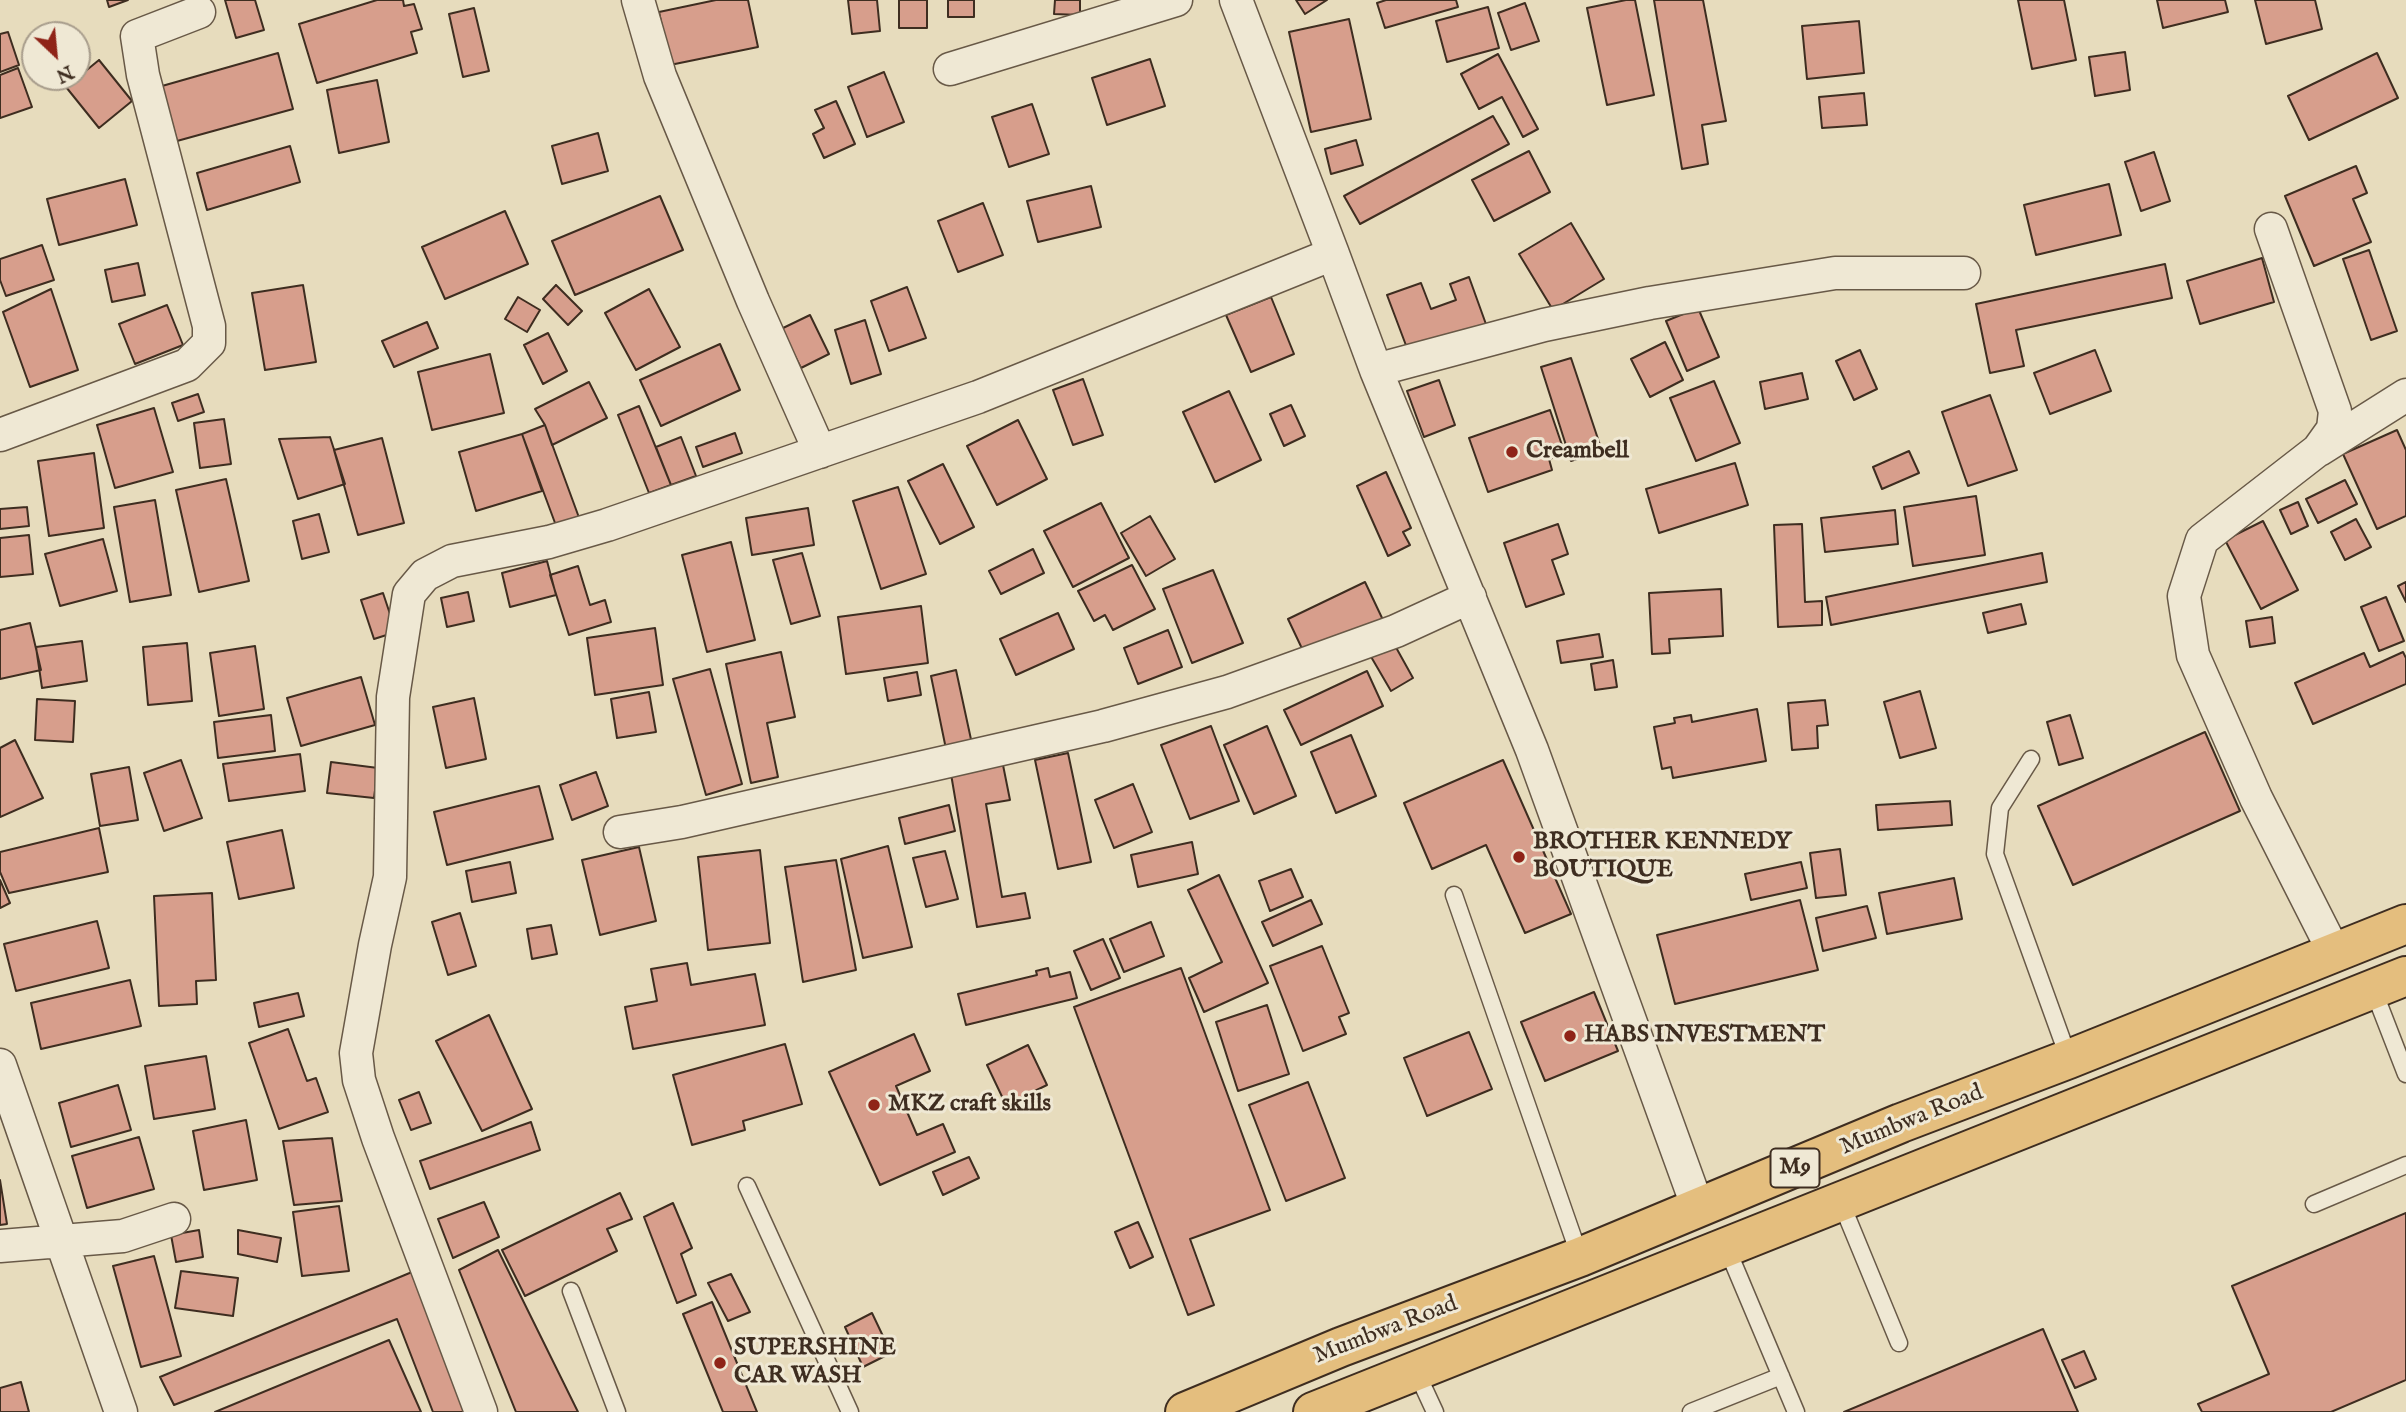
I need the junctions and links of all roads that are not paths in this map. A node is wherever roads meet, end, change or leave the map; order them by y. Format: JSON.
{"nodes":[{"id":1,"x":638,"y":0,"type":"edge"},
{"id":2,"x":1176,"y":0,"type":"edge"},
{"id":3,"x":1236,"y":0,"type":"edge"},
{"id":4,"x":199,"y":12,"type":"dead end"},
{"id":5,"x":950,"y":69,"type":"dead end"},
{"id":6,"x":2271,"y":229,"type":"dead end"},
{"id":7,"x":1333,"y":254,"type":"junction"},
{"id":8,"x":1964,"y":273,"type":"dead end"},
{"id":9,"x":1376,"y":370,"type":"junction"},
{"id":10,"x":2406,"y":395,"type":"edge"},
{"id":11,"x":0,"y":435,"type":"edge"},
{"id":12,"x":2318,"y":450,"type":"junction"},
{"id":13,"x":820,"y":452,"type":"junction"},
{"id":14,"x":1471,"y":597,"type":"junction"},
{"id":15,"x":2031,"y":760,"type":"dead end"},
{"id":16,"x":620,"y":832,"type":"dead end"},
{"id":17,"x":1454,"y":895,"type":"dead end"},
{"id":18,"x":2406,"y":924,"type":"edge"},
{"id":19,"x":2335,"y":954,"type":"junction"},
{"id":20,"x":2390,"y":982,"type":"edge"},
{"id":21,"x":2140,"y":1030,"type":"junction"},
{"id":22,"x":2069,"y":1059,"type":"junction"},
{"id":23,"x":0,"y":1065,"type":"edge"},
{"id":24,"x":2156,"y":1074,"type":"junction"},
{"id":25,"x":2406,"y":1074,"type":"edge"},
{"id":26,"x":2406,"y":1164,"type":"edge"},
{"id":27,"x":747,"y":1186,"type":"dead end"},
{"id":28,"x":1840,"y":1200,"type":"junction"},
{"id":29,"x":2314,"y":1204,"type":"dead end"},
{"id":30,"x":1698,"y":1208,"type":"junction"},
{"id":31,"x":174,"y":1219,"type":"dead end"},
{"id":32,"x":62,"y":1242,"type":"junction"},
{"id":33,"x":0,"y":1246,"type":"edge"},
{"id":34,"x":1726,"y":1246,"type":"junction"},
{"id":35,"x":1580,"y":1257,"type":"junction"},
{"id":36,"x":571,"y":1291,"type":"dead end"},
{"id":37,"x":1899,"y":1343,"type":"dead end"},
{"id":38,"x":1416,"y":1371,"type":"junction"},
{"id":39,"x":1781,"y":1376,"type":"junction"},
{"id":40,"x":1327,"y":1409,"type":"edge"},
{"id":41,"x":121,"y":1412,"type":"edge"},
{"id":42,"x":481,"y":1412,"type":"edge"},
{"id":43,"x":617,"y":1412,"type":"edge"},
{"id":44,"x":850,"y":1412,"type":"edge"},
{"id":45,"x":1185,"y":1412,"type":"edge"},
{"id":46,"x":1435,"y":1412,"type":"edge"},
{"id":47,"x":1691,"y":1412,"type":"edge"},
{"id":48,"x":1796,"y":1412,"type":"edge"}],
"edges":[{"from":1,"to":13,"type":"street"},
{"from":2,"to":5,"type":"street"},
{"from":3,"to":7,"type":"street"},
{"from":4,"to":11,"type":"street"},
{"from":6,"to":12,"type":"street"},
{"from":7,"to":9,"type":"street"},
{"from":7,"to":13,"type":"street"},
{"from":8,"to":9,"type":"street"},
{"from":9,"to":14,"type":"street"},
{"from":10,"to":12,"type":"street"},
{"from":12,"to":19,"type":"street"},
{"from":13,"to":42,"type":"street"},
{"from":14,"to":16,"type":"street"},
{"from":14,"to":30,"type":"street"},
{"from":15,"to":22,"type":"lane"},
{"from":17,"to":35,"type":"lane"},
{"from":18,"to":19,"type":"main road","name":"Mumbwa Road","number":"M9"},
{"from":19,"to":21,"type":"main road","name":"Mumbwa Road","number":"M9"},
{"from":20,"to":24,"type":"main road","name":"Mumbwa Road","number":"M9"},
{"from":20,"to":25,"type":"lane"},
{"from":21,"to":22,"type":"main road","name":"Mumbwa Road","number":"M9"},
{"from":21,"to":24,"type":"main road"},
{"from":22,"to":30,"type":"main road","name":"Mumbwa Road","number":"M9"},
{"from":23,"to":32,"type":"street"},
{"from":24,"to":28,"type":"main road","name":"Mumbwa Road","number":"M9"},
{"from":26,"to":29,"type":"lane"},
{"from":27,"to":44,"type":"lane"},
{"from":28,"to":34,"type":"main road","name":"Mumbwa Road","number":"M9"},
{"from":28,"to":37,"type":"lane"},
{"from":30,"to":35,"type":"main road","name":"Mumbwa Road","number":"M9"},
{"from":31,"to":32,"type":"street"},
{"from":32,"to":33,"type":"street"},
{"from":32,"to":41,"type":"street"},
{"from":34,"to":38,"type":"main road","name":"Mumbwa Road","number":"M9"},
{"from":34,"to":39,"type":"lane"},
{"from":35,"to":45,"type":"main road","name":"Mumbwa Road","number":"M9"},
{"from":36,"to":43,"type":"lane"},
{"from":38,"to":40,"type":"main road","name":"Mumbwa Road","number":"M9"},
{"from":38,"to":46,"type":"lane"},
{"from":39,"to":47,"type":"lane"},
{"from":39,"to":48,"type":"lane"}]}
